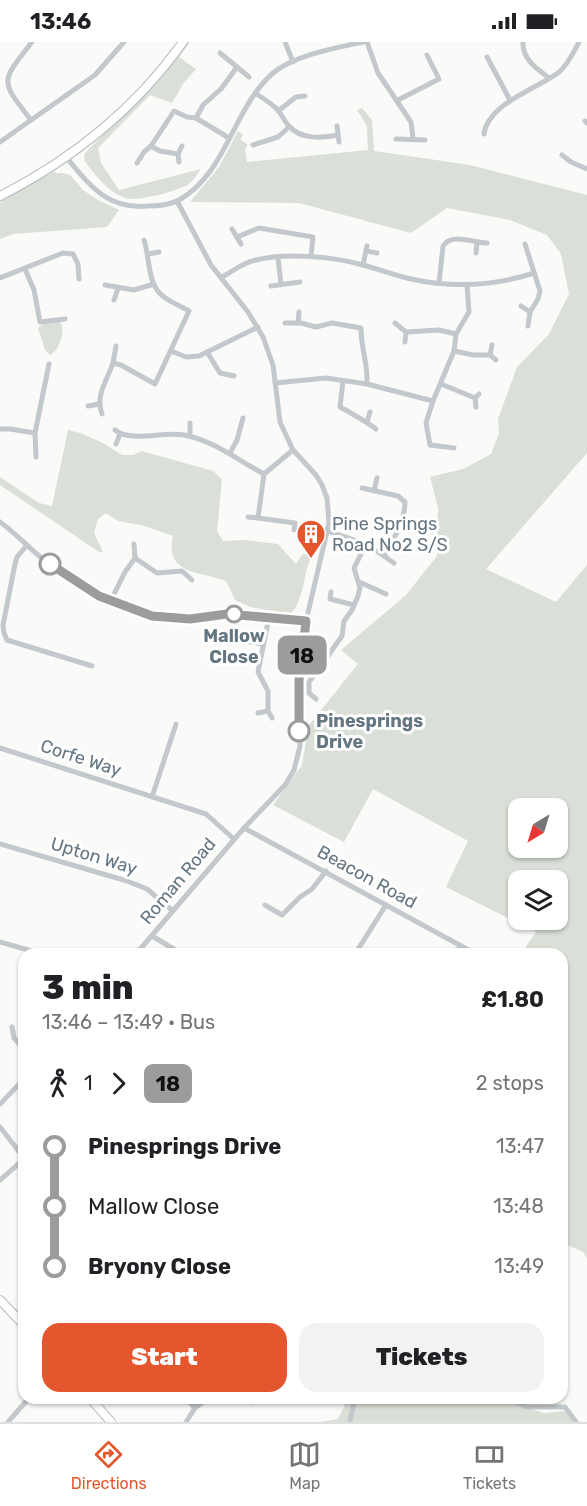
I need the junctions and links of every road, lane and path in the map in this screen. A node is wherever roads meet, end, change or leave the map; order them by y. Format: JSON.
{"nodes":[{"id":1,"x":33,"y":42,"type":"edge"},
{"id":2,"x":124,"y":42,"type":"edge"},
{"id":3,"x":183,"y":42,"type":"edge"},
{"id":4,"x":285,"y":42,"type":"edge"},
{"id":5,"x":363,"y":42,"type":"edge"},
{"id":6,"x":368,"y":42,"type":"edge"},
{"id":7,"x":523,"y":42,"type":"edge"},
{"id":8,"x":579,"y":42,"type":"edge"},
{"id":9,"x":220,"y":53,"type":"dead end"},
{"id":10,"x":427,"y":55,"type":"dead end"},
{"id":11,"x":487,"y":57,"type":"dead end"},
{"id":12,"x":293,"y":62,"type":"junction"},
{"id":13,"x":237,"y":67,"type":"junction"},
{"id":14,"x":249,"y":76,"type":"dead end"},
{"id":15,"x":447,"y":76,"type":"dead end"},
{"id":16,"x":549,"y":78,"type":"junction"},
{"id":17,"x":439,"y":79,"type":"junction"},
{"id":18,"x":295,"y":88,"type":"dead end"},
{"id":19,"x":255,"y":93,"type":"junction"},
{"id":20,"x":296,"y":96,"type":"junction"},
{"id":21,"x":305,"y":96,"type":"dead end"},
{"id":22,"x":398,"y":100,"type":"junction"},
{"id":23,"x":510,"y":100,"type":"junction"},
{"id":24,"x":167,"y":107,"type":"dead end"},
{"id":25,"x":174,"y":111,"type":"junction"},
{"id":26,"x":278,"y":111,"type":"junction"},
{"id":27,"x":196,"y":118,"type":"junction"},
{"id":28,"x":31,"y":120,"type":"junction"},
{"id":29,"x":478,"y":124,"type":"dead end"},
{"id":30,"x":337,"y":126,"type":"dead end"},
{"id":31,"x":485,"y":126,"type":"junction"},
{"id":32,"x":289,"y":127,"type":"junction"},
{"id":33,"x":484,"y":134,"type":"dead end"},
{"id":34,"x":261,"y":135,"type":"dead end"},
{"id":35,"x":338,"y":135,"type":"junction"},
{"id":36,"x":229,"y":138,"type":"junction"},
{"id":37,"x":413,"y":138,"type":"junction"},
{"id":38,"x":396,"y":139,"type":"dead end"},
{"id":39,"x":425,"y":140,"type":"dead end"},
{"id":40,"x":0,"y":142,"type":"edge"},
{"id":41,"x":339,"y":142,"type":"dead end"},
{"id":42,"x":262,"y":143,"type":"junction"},
{"id":43,"x":253,"y":145,"type":"dead end"},
{"id":44,"x":151,"y":146,"type":"junction"},
{"id":45,"x":182,"y":146,"type":"dead end"},
{"id":46,"x":178,"y":154,"type":"junction"},
{"id":47,"x":562,"y":155,"type":"dead end"},
{"id":48,"x":67,"y":158,"type":"junction"},
{"id":49,"x":178,"y":162,"type":"dead end"},
{"id":50,"x":137,"y":163,"type":"dead end"},
{"id":51,"x":587,"y":169,"type":"edge"},
{"id":52,"x":0,"y":196,"type":"edge"},
{"id":53,"x":177,"y":201,"type":"junction"},
{"id":54,"x":232,"y":229,"type":"dead end"},
{"id":55,"x":237,"y":237,"type":"junction"},
{"id":56,"x":313,"y":237,"type":"junction"},
{"id":57,"x":321,"y":238,"type":"dead end"},
{"id":58,"x":144,"y":240,"type":"dead end"},
{"id":59,"x":477,"y":243,"type":"junction"},
{"id":60,"x":487,"y":243,"type":"dead end"},
{"id":61,"x":241,"y":244,"type":"dead end"},
{"id":62,"x":525,"y":244,"type":"dead end"},
{"id":63,"x":159,"y":252,"type":"dead end"},
{"id":64,"x":377,"y":253,"type":"dead end"},
{"id":65,"x":476,"y":253,"type":"dead end"},
{"id":66,"x":148,"y":254,"type":"junction"},
{"id":67,"x":311,"y":256,"type":"junction"},
{"id":68,"x":278,"y":258,"type":"junction"},
{"id":69,"x":363,"y":265,"type":"junction"},
{"id":70,"x":25,"y":269,"type":"junction"},
{"id":71,"x":534,"y":273,"type":"junction"},
{"id":72,"x":0,"y":278,"type":"edge"},
{"id":73,"x":220,"y":278,"type":"junction"},
{"id":74,"x":80,"y":279,"type":"dead end"},
{"id":75,"x":300,"y":282,"type":"dead end"},
{"id":76,"x":439,"y":283,"type":"junction"},
{"id":77,"x":154,"y":284,"type":"junction"},
{"id":78,"x":281,"y":284,"type":"junction"},
{"id":79,"x":105,"y":285,"type":"dead end"},
{"id":80,"x":467,"y":285,"type":"junction"},
{"id":81,"x":271,"y":286,"type":"dead end"},
{"id":82,"x":118,"y":288,"type":"junction"},
{"id":83,"x":114,"y":300,"type":"dead end"},
{"id":84,"x":521,"y":306,"type":"dead end"},
{"id":85,"x":299,"y":312,"type":"dead end"},
{"id":86,"x":530,"y":312,"type":"junction"},
{"id":87,"x":65,"y":319,"type":"dead end"},
{"id":88,"x":285,"y":323,"type":"dead end"},
{"id":89,"x":298,"y":323,"type":"junction"},
{"id":90,"x":395,"y":323,"type":"dead end"},
{"id":91,"x":528,"y":326,"type":"dead end"},
{"id":92,"x":258,"y":327,"type":"junction"},
{"id":93,"x":406,"y":332,"type":"junction"},
{"id":94,"x":456,"y":334,"type":"junction"},
{"id":95,"x":405,"y":342,"type":"dead end"},
{"id":96,"x":492,"y":345,"type":"dead end"},
{"id":97,"x":116,"y":346,"type":"dead end"},
{"id":98,"x":171,"y":351,"type":"junction"},
{"id":99,"x":454,"y":351,"type":"junction"},
{"id":100,"x":207,"y":352,"type":"junction"},
{"id":101,"x":490,"y":355,"type":"junction"},
{"id":102,"x":496,"y":360,"type":"dead end"},
{"id":103,"x":113,"y":363,"type":"junction"},
{"id":104,"x":49,"y":364,"type":"dead end"},
{"id":105,"x":222,"y":374,"type":"junction"},
{"id":106,"x":234,"y":375,"type":"dead end"},
{"id":107,"x":217,"y":381,"type":"dead end"},
{"id":108,"x":343,"y":381,"type":"junction"},
{"id":109,"x":275,"y":383,"type":"junction"},
{"id":110,"x":155,"y":384,"type":"junction"},
{"id":111,"x":367,"y":384,"type":"junction"},
{"id":112,"x":441,"y":384,"type":"junction"},
{"id":113,"x":151,"y":393,"type":"dead end"},
{"id":114,"x":433,"y":400,"type":"junction"},
{"id":115,"x":99,"y":404,"type":"junction"},
{"id":116,"x":88,"y":406,"type":"dead end"},
{"id":117,"x":340,"y":407,"type":"junction"},
{"id":118,"x":476,"y":407,"type":"dead end"},
{"id":119,"x":332,"y":408,"type":"dead end"},
{"id":120,"x":370,"y":412,"type":"dead end"},
{"id":121,"x":102,"y":414,"type":"dead end"},
{"id":122,"x":243,"y":418,"type":"dead end"},
{"id":123,"x":367,"y":422,"type":"junction"},
{"id":124,"x":190,"y":423,"type":"dead end"},
{"id":125,"x":0,"y":429,"type":"edge"},
{"id":126,"x":376,"y":429,"type":"dead end"},
{"id":127,"x":35,"y":434,"type":"junction"},
{"id":128,"x":190,"y":436,"type":"junction"},
{"id":129,"x":116,"y":444,"type":"dead end"},
{"id":130,"x":454,"y":448,"type":"dead end"},
{"id":131,"x":293,"y":450,"type":"junction"},
{"id":132,"x":230,"y":453,"type":"junction"},
{"id":133,"x":36,"y":457,"type":"dead end"},
{"id":134,"x":264,"y":474,"type":"junction"},
{"id":135,"x":377,"y":478,"type":"dead end"},
{"id":136,"x":363,"y":488,"type":"dead end"},
{"id":137,"x":374,"y":490,"type":"junction"},
{"id":138,"x":248,"y":518,"type":"dead end"},
{"id":139,"x":258,"y":518,"type":"junction"},
{"id":140,"x":0,"y":522,"type":"edge"},
{"id":141,"x":295,"y":523,"type":"dead end"},
{"id":142,"x":328,"y":531,"type":"junction"},
{"id":143,"x":134,"y":544,"type":"dead end"},
{"id":144,"x":366,"y":544,"type":"junction"},
{"id":145,"x":27,"y":545,"type":"junction"},
{"id":146,"x":384,"y":556,"type":"junction"},
{"id":147,"x":135,"y":558,"type":"junction"},
{"id":148,"x":394,"y":563,"type":"dead end"},
{"id":149,"x":192,"y":580,"type":"dead end"},
{"id":150,"x":359,"y":582,"type":"junction"},
{"id":151,"x":331,"y":592,"type":"dead end"},
{"id":152,"x":386,"y":594,"type":"dead end"},
{"id":153,"x":110,"y":602,"type":"junction"},
{"id":154,"x":354,"y":605,"type":"junction"},
{"id":155,"x":269,"y":617,"type":"junction"},
{"id":156,"x":306,"y":621,"type":"junction"},
{"id":157,"x":244,"y":641,"type":"dead end"},
{"id":158,"x":263,"y":644,"type":"junction"},
{"id":159,"x":320,"y":648,"type":"dead end"},
{"id":160,"x":329,"y":655,"type":"junction"},
{"id":161,"x":92,"y":666,"type":"dead end"},
{"id":162,"x":316,"y":699,"type":"dead end"},
{"id":163,"x":268,"y":711,"type":"junction"},
{"id":164,"x":258,"y":713,"type":"dead end"},
{"id":165,"x":272,"y":718,"type":"dead end"},
{"id":166,"x":176,"y":724,"type":"dead end"},
{"id":167,"x":0,"y":748,"type":"edge"},
{"id":168,"x":152,"y":797,"type":"junction"},
{"id":169,"x":244,"y":828,"type":"junction"},
{"id":170,"x":234,"y":838,"type":"junction"},
{"id":171,"x":0,"y":844,"type":"edge"},
{"id":172,"x":326,"y":871,"type":"junction"},
{"id":173,"x":266,"y":905,"type":"dead end"},
{"id":174,"x":386,"y":905,"type":"junction"},
{"id":175,"x":172,"y":911,"type":"junction"},
{"id":176,"x":152,"y":936,"type":"junction"},
{"id":177,"x":0,"y":942,"type":"edge"},
{"id":178,"x":461,"y":946,"type":"joint"},
{"id":179,"x":21,"y":948,"type":"edge"},
{"id":180,"x":141,"y":948,"type":"edge"},
{"id":181,"x":172,"y":948,"type":"edge"},
{"id":182,"x":358,"y":948,"type":"edge"},
{"id":183,"x":465,"y":948,"type":"edge"},
{"id":184,"x":12,"y":1027,"type":"dead end"},
{"id":185,"x":18,"y":1042,"type":"edge"},
{"id":186,"x":18,"y":1085,"type":"edge"},
{"id":187,"x":0,"y":1104,"type":"edge"},
{"id":188,"x":0,"y":1127,"type":"edge"},
{"id":189,"x":18,"y":1151,"type":"edge"},
{"id":190,"x":18,"y":1164,"type":"edge"},
{"id":191,"x":0,"y":1180,"type":"edge"},
{"id":192,"x":0,"y":1299,"type":"edge"},
{"id":193,"x":18,"y":1315,"type":"edge"},
{"id":194,"x":24,"y":1404,"type":"edge"},
{"id":195,"x":95,"y":1404,"type":"edge"},
{"id":196,"x":191,"y":1404,"type":"edge"},
{"id":197,"x":201,"y":1404,"type":"edge"},
{"id":198,"x":354,"y":1404,"type":"edge"},
{"id":199,"x":521,"y":1404,"type":"edge"},
{"id":200,"x":195,"y":1408,"type":"junction"},
{"id":201,"x":8,"y":1422,"type":"edge"},
{"id":202,"x":111,"y":1422,"type":"edge"},
{"id":203,"x":186,"y":1422,"type":"edge"},
{"id":204,"x":351,"y":1422,"type":"edge"},
{"id":205,"x":576,"y":1422,"type":"edge"}],
"edges":[{"from":1,"to":28,"type":"street"},
{"from":2,"to":28,"type":"street"},
{"from":3,"to":48,"type":"street"},
{"from":4,"to":12,"type":"street"},
{"from":5,"to":12,"type":"street"},
{"from":6,"to":22,"type":"street"},
{"from":7,"to":16,"type":"street"},
{"from":8,"to":16,"type":"street"},
{"from":9,"to":13,"type":"street"},
{"from":10,"to":17,"type":"street"},
{"from":11,"to":23,"type":"street"},
{"from":12,"to":19,"type":"street"},
{"from":13,"to":14,"type":"street"},
{"from":13,"to":27,"type":"street"},
{"from":15,"to":17,"type":"street"},
{"from":16,"to":23,"type":"street"},
{"from":17,"to":22,"type":"street"},
{"from":18,"to":20,"type":"street"},
{"from":19,"to":26,"type":"street"},
{"from":19,"to":36,"type":"street"},
{"from":20,"to":21,"type":"street"},
{"from":20,"to":26,"type":"street"},
{"from":22,"to":37,"type":"street"},
{"from":23,"to":31,"type":"street"},
{"from":24,"to":25,"type":"street"},
{"from":25,"to":27,"type":"street"},
{"from":25,"to":44,"type":"street"},
{"from":26,"to":32,"type":"street"},
{"from":27,"to":36,"type":"street"},
{"from":28,"to":40,"type":"street"},
{"from":29,"to":31,"type":"street"},
{"from":30,"to":35,"type":"street"},
{"from":31,"to":33,"type":"street"},
{"from":32,"to":35,"type":"street"},
{"from":32,"to":42,"type":"street"},
{"from":34,"to":42,"type":"street"},
{"from":35,"to":41,"type":"street"},
{"from":36,"to":53,"type":"street"},
{"from":37,"to":38,"type":"street"},
{"from":37,"to":39,"type":"street"},
{"from":42,"to":43,"type":"street"},
{"from":44,"to":46,"type":"street"},
{"from":44,"to":50,"type":"street"},
{"from":45,"to":46,"type":"street"},
{"from":46,"to":49,"type":"street"},
{"from":47,"to":51,"type":"street"},
{"from":48,"to":52,"type":"street"},
{"from":48,"to":53,"type":"street"},
{"from":53,"to":73,"type":"street"},
{"from":54,"to":55,"type":"street"},
{"from":55,"to":56,"type":"street"},
{"from":55,"to":61,"type":"street"},
{"from":56,"to":57,"type":"street"},
{"from":56,"to":67,"type":"street"},
{"from":58,"to":66,"type":"street"},
{"from":59,"to":60,"type":"street"},
{"from":59,"to":65,"type":"street"},
{"from":59,"to":76,"type":"street"},
{"from":62,"to":71,"type":"street"},
{"from":63,"to":66,"type":"street"},
{"from":64,"to":69,"type":"street"},
{"from":66,"to":77,"type":"street"},
{"from":67,"to":68,"type":"street"},
{"from":67,"to":69,"type":"street"},
{"from":68,"to":73,"type":"street"},
{"from":68,"to":78,"type":"street"},
{"from":69,"to":76,"type":"street"},
{"from":70,"to":72,"type":"street"},
{"from":70,"to":74,"type":"street"},
{"from":70,"to":87,"type":"street"},
{"from":71,"to":80,"type":"street"},
{"from":71,"to":86,"type":"street"},
{"from":73,"to":92,"type":"street"},
{"from":75,"to":78,"type":"street"},
{"from":76,"to":80,"type":"street"},
{"from":77,"to":82,"type":"street"},
{"from":77,"to":98,"type":"street"},
{"from":78,"to":81,"type":"street"},
{"from":79,"to":82,"type":"street"},
{"from":80,"to":94,"type":"street"},
{"from":82,"to":83,"type":"street"},
{"from":84,"to":86,"type":"street"},
{"from":85,"to":89,"type":"street"},
{"from":86,"to":91,"type":"street"},
{"from":88,"to":89,"type":"street"},
{"from":89,"to":111,"type":"street"},
{"from":90,"to":93,"type":"street"},
{"from":92,"to":100,"type":"street"},
{"from":92,"to":109,"type":"street"},
{"from":93,"to":94,"type":"street"},
{"from":93,"to":95,"type":"street"},
{"from":94,"to":99,"type":"street"},
{"from":96,"to":101,"type":"street"},
{"from":97,"to":103,"type":"street"},
{"from":98,"to":100,"type":"street"},
{"from":98,"to":110,"type":"street"},
{"from":99,"to":101,"type":"street"},
{"from":99,"to":112,"type":"street"},
{"from":100,"to":105,"type":"street"},
{"from":101,"to":102,"type":"street"},
{"from":103,"to":110,"type":"street"},
{"from":103,"to":115,"type":"street"},
{"from":104,"to":127,"type":"street"},
{"from":105,"to":106,"type":"street"},
{"from":105,"to":107,"type":"street"},
{"from":108,"to":109,"type":"street"},
{"from":108,"to":111,"type":"street"},
{"from":108,"to":117,"type":"street"},
{"from":109,"to":131,"type":"street"},
{"from":110,"to":113,"type":"street"},
{"from":111,"to":114,"type":"street"},
{"from":112,"to":114,"type":"street"},
{"from":112,"to":118,"type":"street"},
{"from":114,"to":130,"type":"street"},
{"from":115,"to":116,"type":"street"},
{"from":115,"to":121,"type":"street"},
{"from":117,"to":119,"type":"street"},
{"from":117,"to":123,"type":"street"},
{"from":120,"to":123,"type":"street"},
{"from":122,"to":132,"type":"street"},
{"from":123,"to":126,"type":"street"},
{"from":124,"to":128,"type":"street"},
{"from":125,"to":127,"type":"street"},
{"from":127,"to":133,"type":"street"},
{"from":128,"to":129,"type":"street"},
{"from":128,"to":132,"type":"street"},
{"from":131,"to":134,"type":"street"},
{"from":131,"to":142,"type":"street"},
{"from":132,"to":134,"type":"street"},
{"from":134,"to":139,"type":"street"},
{"from":135,"to":137,"type":"street"},
{"from":136,"to":137,"type":"street"},
{"from":137,"to":146,"type":"street"},
{"from":138,"to":139,"type":"street"},
{"from":139,"to":141,"type":"street"},
{"from":140,"to":145,"type":"street"},
{"from":142,"to":144,"type":"street"},
{"from":142,"to":156,"type":"street"},
{"from":143,"to":147,"type":"street"},
{"from":144,"to":146,"type":"street"},
{"from":144,"to":150,"type":"street"},
{"from":145,"to":153,"type":"street"},
{"from":145,"to":161,"type":"street"},
{"from":146,"to":148,"type":"street"},
{"from":147,"to":149,"type":"street"},
{"from":147,"to":153,"type":"street"},
{"from":150,"to":152,"type":"street"},
{"from":150,"to":154,"type":"street"},
{"from":151,"to":154,"type":"street"},
{"from":153,"to":155,"type":"street"},
{"from":154,"to":160,"type":"street"},
{"from":155,"to":156,"type":"street"},
{"from":155,"to":158,"type":"street"},
{"from":156,"to":169,"type":"street"},
{"from":157,"to":158,"type":"street"},
{"from":158,"to":163,"type":"street"},
{"from":159,"to":160,"type":"street"},
{"from":160,"to":162,"type":"street"},
{"from":163,"to":164,"type":"street"},
{"from":163,"to":165,"type":"street"},
{"from":166,"to":168,"type":"street"},
{"from":167,"to":168,"type":"street","name":"Corfe Way"},
{"from":168,"to":170,"type":"street","name":"Corfe Way"},
{"from":169,"to":170,"type":"street","name":"Roman Road"},
{"from":169,"to":172,"type":"street","name":"Beacon Road"},
{"from":170,"to":175,"type":"street","name":"Roman Road"},
{"from":171,"to":175,"type":"street","name":"Upton Way"},
{"from":172,"to":173,"type":"street"},
{"from":172,"to":174,"type":"street","name":"Beacon Road"},
{"from":174,"to":178,"type":"street","name":"Beacon Road"},
{"from":174,"to":182,"type":"street"},
{"from":175,"to":176,"type":"street","name":"Roman Road"},
{"from":176,"to":180,"type":"street","name":"Roman Road"},
{"from":176,"to":181,"type":"street"},
{"from":177,"to":179,"type":"street"},
{"from":178,"to":183,"type":"street","name":"Beacon Road"},
{"from":184,"to":185,"type":"street"},
{"from":186,"to":187,"type":"street"},
{"from":188,"to":189,"type":"street"},
{"from":190,"to":191,"type":"street"},
{"from":192,"to":193,"type":"street"},
{"from":194,"to":201,"type":"street"},
{"from":195,"to":202,"type":"street"},
{"from":196,"to":200,"type":"street"},
{"from":197,"to":200,"type":"street"},
{"from":198,"to":204,"type":"street"},
{"from":199,"to":205,"type":"street"},
{"from":200,"to":203,"type":"street"}]}
